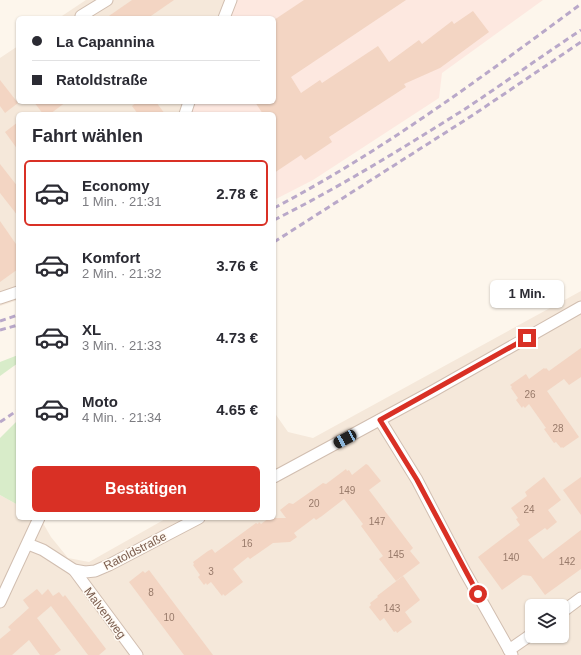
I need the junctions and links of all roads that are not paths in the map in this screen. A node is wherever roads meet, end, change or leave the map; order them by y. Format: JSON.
{"nodes":[{"id":1,"x":107,"y":0,"type":"edge"},
{"id":2,"x":231,"y":0,"type":"edge"},
{"id":3,"x":81,"y":16,"type":"dead end"},
{"id":4,"x":225,"y":16,"type":"edge"},
{"id":5,"x":16,"y":293,"type":"edge"},
{"id":6,"x":0,"y":298,"type":"edge"},
{"id":7,"x":581,"y":307,"type":"edge"},
{"id":8,"x":380,"y":420,"type":"junction"},
{"id":9,"x":276,"y":476,"type":"edge"},
{"id":10,"x":38,"y":520,"type":"edge"},
{"id":11,"x":195,"y":520,"type":"edge"},
{"id":12,"x":28,"y":544,"type":"junction"},
{"id":13,"x":74,"y":570,"type":"junction"},
{"id":14,"x":581,"y":598,"type":"edge"},
{"id":15,"x":0,"y":602,"type":"edge"},
{"id":16,"x":569,"y":607,"type":"edge"},
{"id":17,"x":525,"y":640,"type":"edge"},
{"id":18,"x":511,"y":652,"type":"edge"},
{"id":19,"x":137,"y":655,"type":"edge"}],
"edges":[{"from":1,"to":3,"type":"street"},
{"from":2,"to":4,"type":"street"},
{"from":5,"to":6,"type":"street"},
{"from":7,"to":8,"type":"street"},
{"from":8,"to":9,"type":"street"},
{"from":8,"to":18,"type":"street"},
{"from":10,"to":12,"type":"street"},
{"from":11,"to":13,"type":"street","name":"Ratoldstraße"},
{"from":12,"to":13,"type":"street","name":"Ratoldstraße"},
{"from":12,"to":15,"type":"street"},
{"from":13,"to":19,"type":"street","name":"Malvenweg"},
{"from":14,"to":16,"type":"street"},
{"from":17,"to":18,"type":"street"}]}
